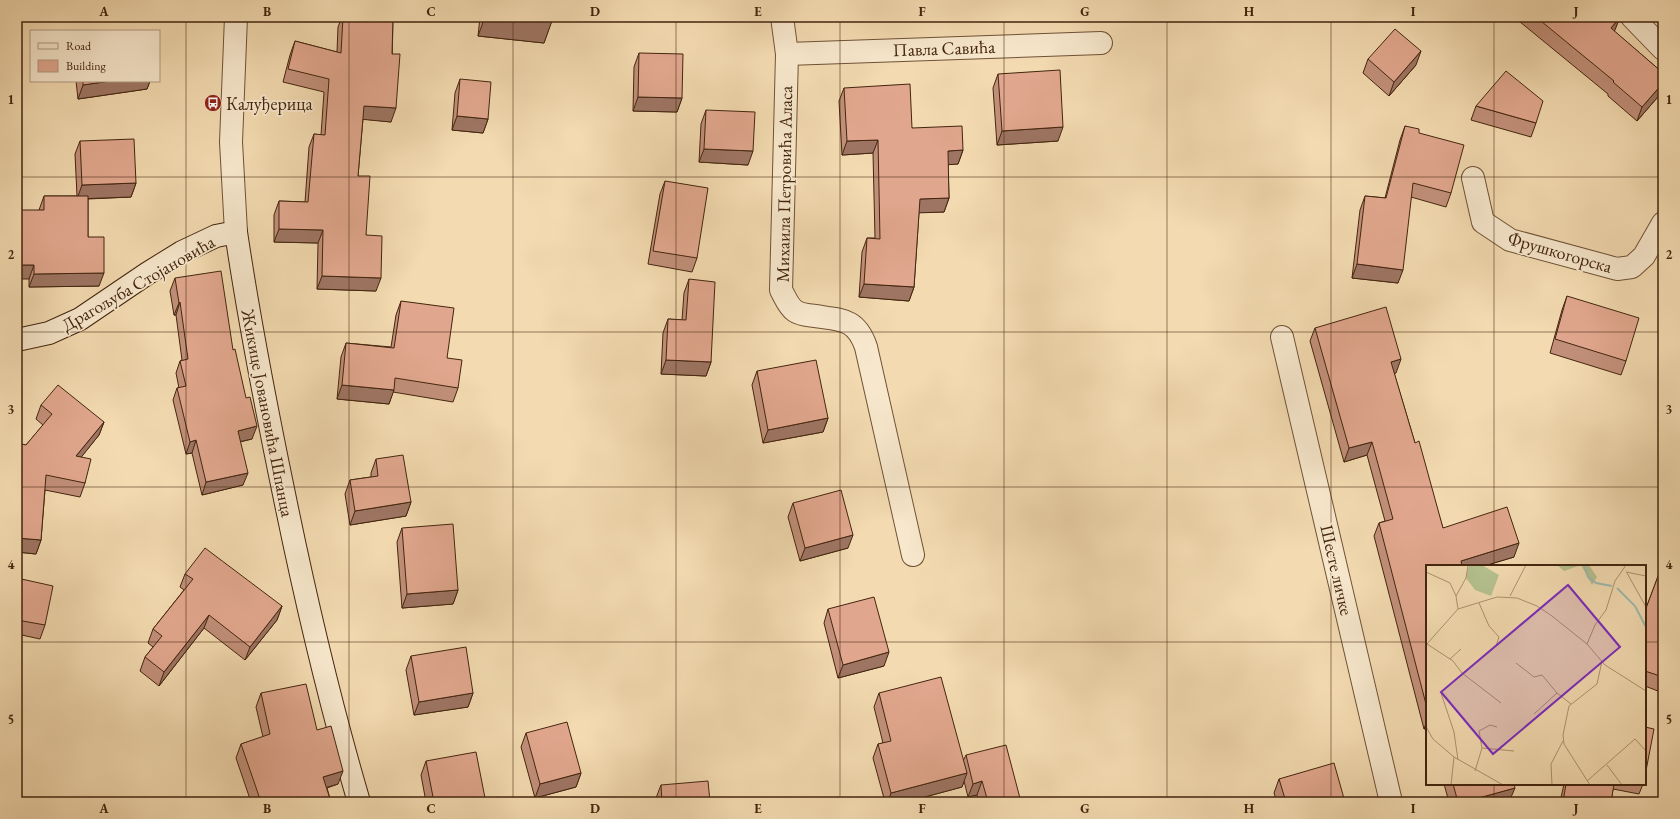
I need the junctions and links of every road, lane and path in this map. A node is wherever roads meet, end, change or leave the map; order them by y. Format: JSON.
{"nodes":[{"id":1,"x":236,"y":17,"type":"edge"},
{"id":2,"x":782,"y":17,"type":"edge"},
{"id":3,"x":1632,"y":17,"type":"edge"},
{"id":4,"x":1101,"y":43,"type":"dead end"},
{"id":5,"x":1663,"y":49,"type":"edge"},
{"id":6,"x":786,"y":54,"type":"junction"},
{"id":7,"x":1473,"y":178,"type":"dead end"},
{"id":8,"x":1663,"y":223,"type":"edge"},
{"id":9,"x":236,"y":232,"type":"junction"},
{"id":10,"x":1282,"y":337,"type":"dead end"},
{"id":11,"x":17,"y":340,"type":"edge"},
{"id":12,"x":913,"y":555,"type":"dead end"},
{"id":13,"x":359,"y":802,"type":"edge"},
{"id":14,"x":1391,"y":802,"type":"edge"}],
"edges":[{"from":1,"to":9,"type":"street","name":"Жикице Јовановића Шпанца"},
{"from":2,"to":6,"type":"street","name":"Михаила Петровића Аласа"},
{"from":3,"to":5,"type":"street"},
{"from":4,"to":6,"type":"street","name":"Павла Савића"},
{"from":6,"to":12,"type":"street","name":"Михаила Петровића Аласа"},
{"from":7,"to":8,"type":"street","name":"Фрушкогорска"},
{"from":9,"to":11,"type":"street","name":"Драгољуба Стојановића"},
{"from":9,"to":13,"type":"street","name":"Жикице Јовановића Шпанца"},
{"from":10,"to":14,"type":"street","name":"Шесте личке"}]}
